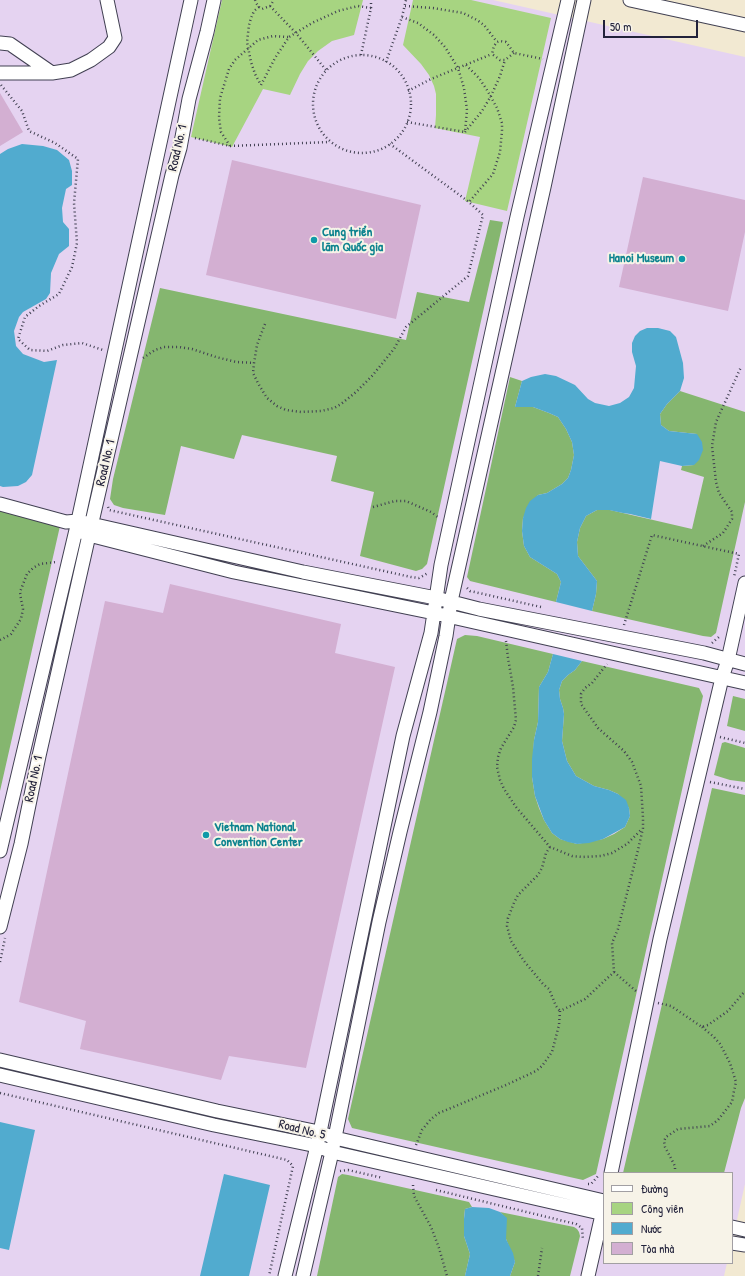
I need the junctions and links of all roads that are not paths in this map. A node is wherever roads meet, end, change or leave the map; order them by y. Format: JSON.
{"nodes":[{"id":1,"x":108,"y":0,"type":"edge"},
{"id":2,"x":191,"y":0,"type":"edge"},
{"id":3,"x":214,"y":0,"type":"edge"},
{"id":4,"x":568,"y":0,"type":"edge"},
{"id":5,"x":584,"y":0,"type":"edge"},
{"id":6,"x":636,"y":1,"type":"edge"},
{"id":7,"x":745,"y":25,"type":"edge"},
{"id":8,"x":0,"y":43,"type":"edge"},
{"id":9,"x":0,"y":73,"type":"edge"},
{"id":10,"x":52,"y":73,"type":"junction"},
{"id":11,"x":170,"y":97,"type":"junction"},
{"id":12,"x":188,"y":99,"type":"junction"},
{"id":13,"x":154,"y":171,"type":"junction"},
{"id":14,"x":172,"y":175,"type":"junction"},
{"id":15,"x":526,"y":181,"type":"junction"},
{"id":16,"x":544,"y":187,"type":"junction"},
{"id":17,"x":517,"y":218,"type":"junction"},
{"id":18,"x":535,"y":223,"type":"junction"},
{"id":19,"x":510,"y":255,"type":"junction"},
{"id":20,"x":527,"y":260,"type":"junction"},
{"id":21,"x":0,"y":504,"type":"edge"},
{"id":22,"x":73,"y":524,"type":"junction"},
{"id":23,"x":90,"y":530,"type":"junction"},
{"id":24,"x":235,"y":556,"type":"junction"},
{"id":25,"x":234,"y":572,"type":"junction"},
{"id":26,"x":303,"y":572,"type":"junction"},
{"id":27,"x":739,"y":580,"type":"edge"},
{"id":28,"x":299,"y":585,"type":"junction"},
{"id":29,"x":436,"y":598,"type":"junction"},
{"id":30,"x":451,"y":601,"type":"junction"},
{"id":31,"x":434,"y":613,"type":"junction"},
{"id":32,"x":448,"y":617,"type":"junction"},
{"id":33,"x":52,"y":630,"type":"junction"},
{"id":34,"x":66,"y":634,"type":"junction"},
{"id":35,"x":728,"y":660,"type":"junction"},
{"id":36,"x":45,"y":663,"type":"junction"},
{"id":37,"x":745,"y":664,"type":"edge"},
{"id":38,"x":59,"y":668,"type":"junction"},
{"id":39,"x":722,"y":678,"type":"junction"},
{"id":40,"x":745,"y":684,"type":"edge"},
{"id":41,"x":411,"y":706,"type":"junction"},
{"id":42,"x":430,"y":712,"type":"junction"},
{"id":43,"x":403,"y":736,"type":"junction"},
{"id":44,"x":423,"y":743,"type":"junction"},
{"id":45,"x":23,"y":755,"type":"junction"},
{"id":46,"x":39,"y":756,"type":"junction"},
{"id":47,"x":17,"y":780,"type":"junction"},
{"id":48,"x":33,"y":783,"type":"junction"},
{"id":49,"x":384,"y":828,"type":"junction"},
{"id":50,"x":400,"y":832,"type":"junction"},
{"id":51,"x":4,"y":838,"type":"junction"},
{"id":52,"x":20,"y":844,"type":"junction"},
{"id":53,"x":0,"y":851,"type":"edge"},
{"id":54,"x":6,"y":878,"type":"edge"},
{"id":55,"x":4,"y":929,"type":"edge"},
{"id":56,"x":0,"y":1060,"type":"edge"},
{"id":57,"x":0,"y":1076,"type":"edge"},
{"id":58,"x":319,"y":1132,"type":"junction"},
{"id":59,"x":335,"y":1138,"type":"junction"},
{"id":60,"x":317,"y":1146,"type":"junction"},
{"id":61,"x":332,"y":1152,"type":"junction"},
{"id":62,"x":611,"y":1172,"type":"edge"},
{"id":63,"x":603,"y":1208,"type":"edge"},
{"id":64,"x":733,"y":1227,"type":"edge"},
{"id":65,"x":745,"y":1230,"type":"edge"},
{"id":66,"x":733,"y":1243,"type":"edge"},
{"id":67,"x":745,"y":1245,"type":"edge"},
{"id":68,"x":286,"y":1276,"type":"edge"},
{"id":69,"x":303,"y":1276,"type":"edge"},
{"id":70,"x":588,"y":1276,"type":"edge"}],
"edges":[{"from":1,"to":10,"type":"street"},
{"from":2,"to":11,"type":"street","name":"Road No. 1"},
{"from":3,"to":12,"type":"street","name":"Road No. 1"},
{"from":4,"to":15,"type":"street"},
{"from":5,"to":16,"type":"street"},
{"from":6,"to":7,"type":"street"},
{"from":8,"to":10,"type":"street"},
{"from":9,"to":10,"type":"street"},
{"from":11,"to":12,"type":"street"},
{"from":11,"to":13,"type":"street","name":"Road No. 1"},
{"from":12,"to":14,"type":"street","name":"Road No. 1"},
{"from":13,"to":14,"type":"street"},
{"from":13,"to":22,"type":"street","name":"Road No. 1"},
{"from":14,"to":23,"type":"street","name":"Road No. 1"},
{"from":15,"to":16,"type":"street"},
{"from":15,"to":17,"type":"street"},
{"from":16,"to":18,"type":"street"},
{"from":17,"to":18,"type":"street"},
{"from":17,"to":19,"type":"street"},
{"from":18,"to":20,"type":"street"},
{"from":19,"to":20,"type":"street"},
{"from":19,"to":29,"type":"street"},
{"from":20,"to":30,"type":"street"},
{"from":21,"to":22,"type":"street"},
{"from":22,"to":23,"type":"street"},
{"from":22,"to":33,"type":"street","name":"Road No. 1"},
{"from":23,"to":24,"type":"street"},
{"from":23,"to":25,"type":"street"},
{"from":23,"to":34,"type":"street","name":"Road No. 1"},
{"from":24,"to":25,"type":"street"},
{"from":24,"to":26,"type":"street"},
{"from":25,"to":28,"type":"street"},
{"from":26,"to":28,"type":"street"},
{"from":26,"to":29,"type":"street"},
{"from":27,"to":35,"type":"street"},
{"from":28,"to":31,"type":"street"},
{"from":29,"to":30,"type":"street"},
{"from":29,"to":31,"type":"street"},
{"from":30,"to":32,"type":"street"},
{"from":30,"to":35,"type":"street"},
{"from":31,"to":32,"type":"street"},
{"from":31,"to":41,"type":"street"},
{"from":32,"to":39,"type":"street"},
{"from":32,"to":42,"type":"street"},
{"from":33,"to":34,"type":"street"},
{"from":33,"to":36,"type":"street","name":"Road No. 1"},
{"from":34,"to":38,"type":"street","name":"Road No. 1"},
{"from":35,"to":37,"type":"street"},
{"from":35,"to":39,"type":"street"},
{"from":36,"to":38,"type":"street"},
{"from":36,"to":45,"type":"street","name":"Road No. 1"},
{"from":38,"to":46,"type":"street","name":"Road No. 1"},
{"from":39,"to":40,"type":"street"},
{"from":39,"to":62,"type":"street"},
{"from":41,"to":42,"type":"street"},
{"from":41,"to":43,"type":"street"},
{"from":42,"to":44,"type":"street"},
{"from":43,"to":44,"type":"street"},
{"from":43,"to":49,"type":"street"},
{"from":44,"to":50,"type":"street"},
{"from":45,"to":46,"type":"street"},
{"from":45,"to":47,"type":"street","name":"Road No. 1"},
{"from":46,"to":48,"type":"street","name":"Road No. 1"},
{"from":47,"to":48,"type":"street"},
{"from":47,"to":51,"type":"street","name":"Road No. 1"},
{"from":48,"to":52,"type":"street","name":"Road No. 1"},
{"from":49,"to":50,"type":"street"},
{"from":49,"to":58,"type":"street"},
{"from":50,"to":59,"type":"street"},
{"from":51,"to":52,"type":"street"},
{"from":51,"to":53,"type":"street","name":"Road No. 1"},
{"from":52,"to":54,"type":"street","name":"Road No. 1"},
{"from":54,"to":55,"type":"street","name":"Road No. 1"},
{"from":56,"to":58,"type":"street","name":"Road No. 5"},
{"from":57,"to":60,"type":"street","name":"Road No. 5"},
{"from":58,"to":59,"type":"street","name":"Road No. 5"},
{"from":58,"to":60,"type":"street"},
{"from":59,"to":61,"type":"street"},
{"from":59,"to":63,"type":"street","name":"Road No. 5"},
{"from":60,"to":61,"type":"street","name":"Road No. 5"},
{"from":60,"to":68,"type":"street"},
{"from":61,"to":63,"type":"street","name":"Road No. 5"},
{"from":61,"to":69,"type":"street"},
{"from":63,"to":70,"type":"street"},
{"from":64,"to":65,"type":"street"},
{"from":66,"to":67,"type":"street"}]}
